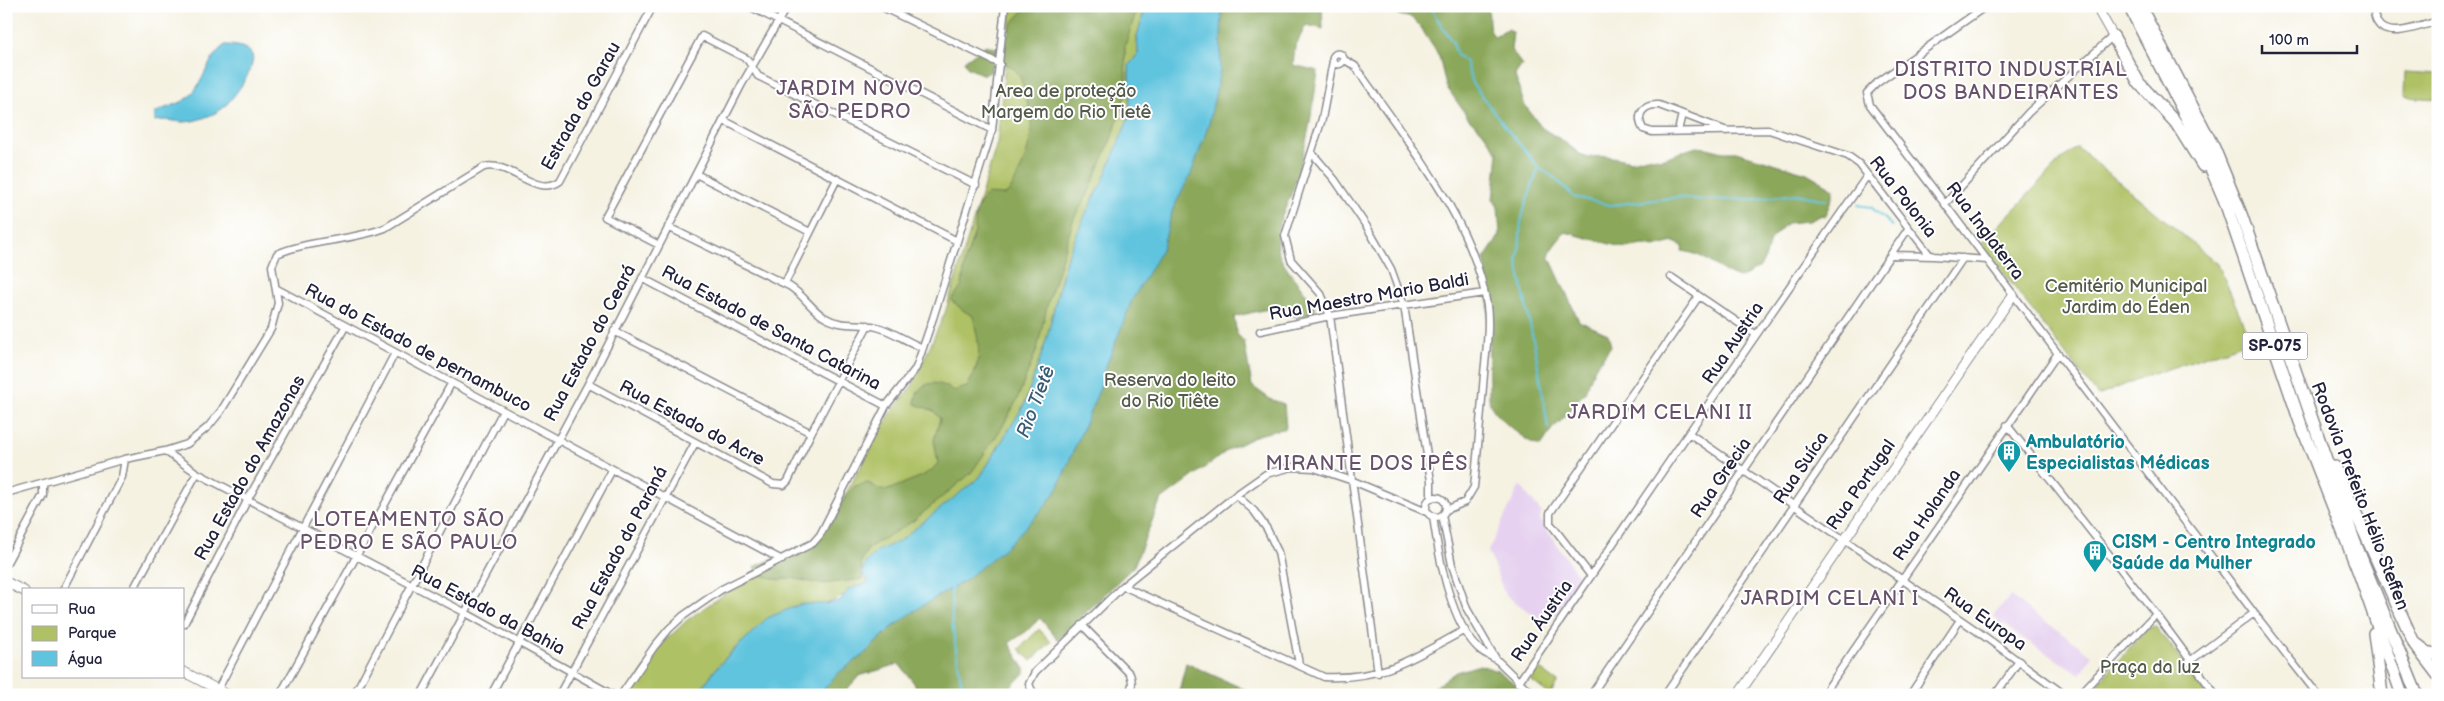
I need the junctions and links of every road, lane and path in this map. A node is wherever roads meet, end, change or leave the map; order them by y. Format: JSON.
{"nodes":[{"id":1,"x":653,"y":6,"type":"edge"},
{"id":2,"x":749,"y":6,"type":"edge"},
{"id":3,"x":787,"y":6,"type":"edge"},
{"id":4,"x":880,"y":6,"type":"edge"},
{"id":5,"x":1005,"y":6,"type":"edge"},
{"id":6,"x":1986,"y":6,"type":"edge"},
{"id":7,"x":2096,"y":6,"type":"edge"},
{"id":8,"x":2129,"y":6,"type":"edge"},
{"id":9,"x":2140,"y":6,"type":"edge"},
{"id":10,"x":2373,"y":6,"type":"edge"},
{"id":11,"x":2438,"y":21,"type":"edge"},
{"id":12,"x":780,"y":22,"type":"junction"},
{"id":13,"x":2113,"y":36,"type":"junction"},
{"id":14,"x":1000,"y":64,"type":"junction"},
{"id":15,"x":753,"y":68,"type":"junction"},
{"id":16,"x":1682,"y":114,"type":"junction"},
{"id":17,"x":724,"y":120,"type":"junction"},
{"id":18,"x":992,"y":130,"type":"junction"},
{"id":19,"x":1678,"y":131,"type":"junction"},
{"id":20,"x":1727,"y":131,"type":"junction"},
{"id":21,"x":1312,"y":153,"type":"junction"},
{"id":22,"x":696,"y":174,"type":"junction"},
{"id":23,"x":1867,"y":176,"type":"junction"},
{"id":24,"x":837,"y":179,"type":"junction"},
{"id":25,"x":976,"y":185,"type":"junction"},
{"id":26,"x":2224,"y":199,"type":"junction"},
{"id":27,"x":1946,"y":203,"type":"junction"},
{"id":28,"x":668,"y":227,"type":"junction"},
{"id":29,"x":1908,"y":229,"type":"junction"},
{"id":30,"x":810,"y":232,"type":"junction"},
{"id":31,"x":957,"y":241,"type":"junction"},
{"id":32,"x":659,"y":245,"type":"junction"},
{"id":33,"x":1892,"y":255,"type":"junction"},
{"id":34,"x":1934,"y":256,"type":"junction"},
{"id":35,"x":1963,"y":258,"type":"junction"},
{"id":36,"x":1988,"y":260,"type":"junction"},
{"id":37,"x":1671,"y":277,"type":"dead end"},
{"id":38,"x":642,"y":278,"type":"junction"},
{"id":39,"x":785,"y":284,"type":"junction"},
{"id":40,"x":277,"y":289,"type":"junction"},
{"id":41,"x":1484,"y":293,"type":"junction"},
{"id":42,"x":2013,"y":295,"type":"junction"},
{"id":43,"x":1699,"y":296,"type":"junction"},
{"id":44,"x":1404,"y":305,"type":"junction"},
{"id":45,"x":1330,"y":316,"type":"junction"},
{"id":46,"x":868,"y":325,"type":"junction"},
{"id":47,"x":345,"y":327,"type":"junction"},
{"id":48,"x":614,"y":331,"type":"junction"},
{"id":49,"x":1260,"y":331,"type":"dead end"},
{"id":50,"x":1755,"y":334,"type":"junction"},
{"id":51,"x":923,"y":348,"type":"junction"},
{"id":52,"x":395,"y":353,"type":"junction"},
{"id":53,"x":2058,"y":353,"type":"junction"},
{"id":54,"x":838,"y":380,"type":"junction"},
{"id":55,"x":451,"y":384,"type":"junction"},
{"id":56,"x":588,"y":384,"type":"junction"},
{"id":57,"x":2305,"y":401,"type":"junction"},
{"id":58,"x":886,"y":406,"type":"junction"},
{"id":59,"x":503,"y":411,"type":"junction"},
{"id":60,"x":2007,"y":425,"type":"junction"},
{"id":61,"x":811,"y":433,"type":"junction"},
{"id":62,"x":1690,"y":434,"type":"junction"},
{"id":63,"x":556,"y":440,"type":"junction"},
{"id":64,"x":695,"y":443,"type":"junction"},
{"id":65,"x":165,"y":451,"type":"junction"},
{"id":66,"x":125,"y":459,"type":"junction"},
{"id":67,"x":612,"y":470,"type":"junction"},
{"id":68,"x":1743,"y":472,"type":"junction"},
{"id":69,"x":197,"y":473,"type":"junction"},
{"id":70,"x":1353,"y":481,"type":"junction"},
{"id":71,"x":43,"y":483,"type":"junction"},
{"id":72,"x":6,"y":493,"type":"edge"},
{"id":73,"x":1236,"y":495,"type":"junction"},
{"id":74,"x":664,"y":497,"type":"junction"},
{"id":75,"x":248,"y":499,"type":"junction"},
{"id":76,"x":1436,"y":500,"type":"junction"},
{"id":77,"x":1465,"y":502,"type":"junction"},
{"id":78,"x":1407,"y":503,"type":"junction"},
{"id":79,"x":1794,"y":506,"type":"junction"},
{"id":80,"x":1444,"y":512,"type":"junction"},
{"id":81,"x":1431,"y":515,"type":"junction"},
{"id":82,"x":302,"y":528,"type":"junction"},
{"id":83,"x":1843,"y":540,"type":"junction"},
{"id":84,"x":356,"y":557,"type":"junction"},
{"id":85,"x":782,"y":560,"type":"junction"},
{"id":86,"x":6,"y":564,"type":"edge"},
{"id":87,"x":2359,"y":573,"type":"junction"},
{"id":88,"x":1591,"y":576,"type":"junction"},
{"id":89,"x":1902,"y":580,"type":"junction"},
{"id":90,"x":6,"y":582,"type":"edge"},
{"id":91,"x":411,"y":586,"type":"junction"},
{"id":92,"x":1123,"y":586,"type":"junction"},
{"id":93,"x":64,"y":588,"type":"edge"},
{"id":94,"x":134,"y":588,"type":"edge"},
{"id":95,"x":22,"y":590,"type":"edge"},
{"id":96,"x":464,"y":612,"type":"junction"},
{"id":97,"x":2254,"y":613,"type":"junction"},
{"id":98,"x":2156,"y":614,"type":"junction"},
{"id":99,"x":1960,"y":620,"type":"junction"},
{"id":100,"x":185,"y":622,"type":"edge"},
{"id":101,"x":1082,"y":625,"type":"junction"},
{"id":102,"x":1465,"y":630,"type":"junction"},
{"id":103,"x":2411,"y":635,"type":"junction"},
{"id":104,"x":518,"y":643,"type":"junction"},
{"id":105,"x":2438,"y":655,"type":"edge"},
{"id":106,"x":1497,"y":660,"type":"junction"},
{"id":107,"x":2190,"y":660,"type":"junction"},
{"id":108,"x":2019,"y":661,"type":"junction"},
{"id":109,"x":1299,"y":664,"type":"junction"},
{"id":110,"x":571,"y":671,"type":"junction"},
{"id":111,"x":185,"y":672,"type":"edge"},
{"id":112,"x":1378,"y":673,"type":"junction"},
{"id":113,"x":2438,"y":675,"type":"edge"},
{"id":114,"x":1518,"y":683,"type":"junction"},
{"id":115,"x":218,"y":689,"type":"junction"},
{"id":116,"x":228,"y":695,"type":"edge"},
{"id":117,"x":280,"y":695,"type":"edge"},
{"id":118,"x":354,"y":695,"type":"edge"},
{"id":119,"x":421,"y":695,"type":"edge"},
{"id":120,"x":490,"y":695,"type":"edge"},
{"id":121,"x":559,"y":695,"type":"edge"},
{"id":122,"x":613,"y":695,"type":"edge"},
{"id":123,"x":621,"y":695,"type":"edge"},
{"id":124,"x":1034,"y":695,"type":"edge"},
{"id":125,"x":1127,"y":695,"type":"edge"},
{"id":126,"x":1535,"y":695,"type":"edge"},
{"id":127,"x":1591,"y":695,"type":"edge"},
{"id":128,"x":1665,"y":695,"type":"edge"},
{"id":129,"x":1738,"y":695,"type":"edge"},
{"id":130,"x":1824,"y":695,"type":"edge"},
{"id":131,"x":1910,"y":695,"type":"edge"},
{"id":132,"x":1996,"y":695,"type":"edge"},
{"id":133,"x":2065,"y":695,"type":"edge"},
{"id":134,"x":2079,"y":695,"type":"edge"},
{"id":135,"x":2216,"y":695,"type":"edge"},
{"id":136,"x":2318,"y":695,"type":"edge"},
{"id":137,"x":2382,"y":695,"type":"edge"},
{"id":138,"x":2402,"y":695,"type":"edge"},
{"id":139,"x":2417,"y":695,"type":"edge"}],
"edges":[{"from":1,"to":40,"type":"street","name":"Estrada do Garau"},
{"from":2,"to":12,"type":"street"},
{"from":3,"to":12,"type":"street","name":"Rua Estado do Ceará"},
{"from":4,"to":14,"type":"street"},
{"from":5,"to":14,"type":"street"},
{"from":6,"to":27,"type":"street","name":"Rua Inglaterra"},
{"from":7,"to":13,"type":"street"},
{"from":8,"to":26,"type":"highway","name":"Rodovia Prefeito Hélio Steffen","number":"SP-075"},
{"from":9,"to":57,"type":"highway","name":"Rodovia Prefeito Hélio Steffen","number":"SP-075"},
{"from":10,"to":11,"type":"street"},
{"from":12,"to":15,"type":"street","name":"Rua Estado do Ceará"},
{"from":12,"to":18,"type":"street"},
{"from":13,"to":26,"type":"highway"},
{"from":13,"to":27,"type":"street"},
{"from":14,"to":18,"type":"street"},
{"from":15,"to":17,"type":"street","name":"Rua Estado do Ceará"},
{"from":15,"to":25,"type":"street"},
{"from":15,"to":32,"type":"street"},
{"from":16,"to":19,"type":"street"},
{"from":16,"to":19,"type":"street","name":"Rua Polonia"},
{"from":16,"to":20,"type":"street"},
{"from":17,"to":22,"type":"street","name":"Rua Estado do Ceará"},
{"from":17,"to":24,"type":"street"},
{"from":18,"to":25,"type":"street"},
{"from":19,"to":20,"type":"street","name":"Rua Polonia"},
{"from":20,"to":23,"type":"street","name":"Rua Polonia"},
{"from":21,"to":41,"type":"street"},
{"from":21,"to":44,"type":"street"},
{"from":21,"to":45,"type":"street"},
{"from":22,"to":28,"type":"street","name":"Rua Estado do Ceará"},
{"from":22,"to":30,"type":"street"},
{"from":23,"to":29,"type":"street","name":"Rua Polonia"},
{"from":23,"to":50,"type":"street","name":"Rua Austria"},
{"from":24,"to":30,"type":"street"},
{"from":24,"to":31,"type":"street"},
{"from":25,"to":31,"type":"street"},
{"from":26,"to":87,"type":"highway","name":"Rodovia Prefeito Hélio Steffen","number":"SP-075"},
{"from":27,"to":36,"type":"street","name":"Rua Inglaterra"},
{"from":28,"to":32,"type":"street","name":"Rua Estado do Ceará"},
{"from":28,"to":39,"type":"street"},
{"from":29,"to":33,"type":"street","name":"Rua Grecia"},
{"from":29,"to":34,"type":"street","name":"Rua Polonia"},
{"from":30,"to":39,"type":"street"},
{"from":31,"to":51,"type":"street"},
{"from":32,"to":38,"type":"street","name":"Rua Estado do Ceará"},
{"from":33,"to":34,"type":"street"},
{"from":33,"to":68,"type":"street","name":"Rua Grecia"},
{"from":34,"to":35,"type":"street","name":"Rua Polonia"},
{"from":35,"to":36,"type":"street","name":"Rua Polonia"},
{"from":35,"to":79,"type":"street","name":"Rua Suíca"},
{"from":36,"to":42,"type":"street","name":"Rua Inglaterra"},
{"from":37,"to":43,"type":"street"},
{"from":38,"to":48,"type":"street","name":"Rua Estado do Ceará"},
{"from":38,"to":54,"type":"street","name":"Rua Estado de Santa Catarina"},
{"from":39,"to":46,"type":"street"},
{"from":40,"to":47,"type":"street","name":"Rua do Estado de pernambuco"},
{"from":40,"to":65,"type":"street"},
{"from":41,"to":44,"type":"street","name":"Rua Maestro Mario Baldi"},
{"from":41,"to":77,"type":"street"},
{"from":42,"to":53,"type":"street","name":"Rua Inglaterra"},
{"from":42,"to":83,"type":"street","name":"Rua Portugal"},
{"from":43,"to":50,"type":"street"},
{"from":43,"to":88,"type":"street"},
{"from":44,"to":45,"type":"street","name":"Rua Maestro Mario Baldi"},
{"from":44,"to":76,"type":"street"},
{"from":45,"to":49,"type":"street","name":"Rua Maestro Mario Baldi"},
{"from":45,"to":70,"type":"street"},
{"from":46,"to":51,"type":"street"},
{"from":46,"to":54,"type":"street"},
{"from":47,"to":52,"type":"street","name":"Rua do Estado de pernambuco"},
{"from":47,"to":75,"type":"street","name":"Rua Estado do Amazonas"},
{"from":48,"to":56,"type":"street","name":"Rua Estado do Ceará"},
{"from":48,"to":61,"type":"street"},
{"from":50,"to":62,"type":"street","name":"Rua Austria"},
{"from":51,"to":58,"type":"street"},
{"from":52,"to":55,"type":"street","name":"Rua do Estado de pernambuco"},
{"from":52,"to":82,"type":"street"},
{"from":53,"to":60,"type":"street","name":"Rua Holanda"},
{"from":53,"to":97,"type":"street","name":"Rua Inglaterra"},
{"from":54,"to":58,"type":"street","name":"Rua Estado de Santa Catarina"},
{"from":54,"to":61,"type":"street"},
{"from":55,"to":59,"type":"street","name":"Rua do Estado de pernambuco"},
{"from":55,"to":84,"type":"street"},
{"from":56,"to":63,"type":"street","name":"Rua Estado do Ceará"},
{"from":56,"to":64,"type":"street","name":"Rua Estado do Acre"},
{"from":57,"to":103,"type":"highway"},
{"from":57,"to":139,"type":"highway","name":"Rodovia Prefeito Hélio Steffen","number":"SP-075"},
{"from":58,"to":85,"type":"street"},
{"from":59,"to":63,"type":"street","name":"Rua do Estado de pernambuco"},
{"from":59,"to":91,"type":"street"},
{"from":60,"to":89,"type":"street","name":"Rua Holanda"},
{"from":60,"to":98,"type":"street"},
{"from":61,"to":64,"type":"street","name":"Rua Estado do Acre"},
{"from":62,"to":68,"type":"street","name":"Rua Europa"},
{"from":62,"to":88,"type":"street","name":"Rua Austria"},
{"from":63,"to":67,"type":"street","name":"Rua do Estado de pernambuco"},
{"from":63,"to":96,"type":"street","name":"Rua Estado do Ceará"},
{"from":64,"to":74,"type":"street","name":"Rua Estado do Paraná"},
{"from":65,"to":66,"type":"street"},
{"from":65,"to":69,"type":"street","name":"Rua Estado da Bahia"},
{"from":66,"to":71,"type":"street"},
{"from":66,"to":93,"type":"street"},
{"from":67,"to":74,"type":"street","name":"Rua do Estado de pernambuco"},
{"from":67,"to":104,"type":"street"},
{"from":68,"to":79,"type":"street","name":"Rua Europa"},
{"from":68,"to":127,"type":"street","name":"Rua Grecia"},
{"from":69,"to":75,"type":"street","name":"Rua Estado da Bahia"},
{"from":69,"to":94,"type":"street"},
{"from":70,"to":73,"type":"street"},
{"from":70,"to":78,"type":"street"},
{"from":70,"to":112,"type":"street"},
{"from":71,"to":72,"type":"street"},
{"from":71,"to":86,"type":"street"},
{"from":73,"to":92,"type":"street"},
{"from":73,"to":109,"type":"street"},
{"from":74,"to":85,"type":"street","name":"Rua do Estado de pernambuco"},
{"from":74,"to":110,"type":"street","name":"Rua Estado do Paraná"},
{"from":75,"to":82,"type":"street","name":"Rua Estado da Bahia"},
{"from":75,"to":100,"type":"street","name":"Rua Estado do Amazonas"},
{"from":76,"to":77,"type":"street"},
{"from":76,"to":78,"type":"street"},
{"from":76,"to":80,"type":"street"},
{"from":76,"to":81,"type":"street"},
{"from":77,"to":80,"type":"street"},
{"from":78,"to":81,"type":"street"},
{"from":79,"to":83,"type":"street","name":"Rua Europa"},
{"from":79,"to":128,"type":"street","name":"Rua Suíca"},
{"from":80,"to":81,"type":"street"},
{"from":80,"to":106,"type":"street"},
{"from":81,"to":102,"type":"street"},
{"from":82,"to":84,"type":"street","name":"Rua Estado da Bahia"},
{"from":82,"to":115,"type":"street"},
{"from":83,"to":89,"type":"street","name":"Rua Europa"},
{"from":83,"to":129,"type":"street","name":"Rua Portugal"},
{"from":84,"to":91,"type":"street","name":"Rua Estado da Bahia"},
{"from":84,"to":117,"type":"street"},
{"from":85,"to":123,"type":"street"},
{"from":87,"to":137,"type":"highway"},
{"from":87,"to":138,"type":"highway","name":"Rodovia Prefeito Hélio Steffen","number":"SP-075"},
{"from":88,"to":114,"type":"street","name":"Rua Áustria"},
{"from":89,"to":99,"type":"street","name":"Rua Europa"},
{"from":89,"to":130,"type":"street","name":"Rua Holanda"},
{"from":90,"to":95,"type":"street"},
{"from":91,"to":96,"type":"street","name":"Rua Estado da Bahia"},
{"from":91,"to":118,"type":"street"},
{"from":92,"to":101,"type":"street"},
{"from":92,"to":109,"type":"street"},
{"from":96,"to":104,"type":"street","name":"Rua Estado da Bahia"},
{"from":96,"to":119,"type":"street","name":"Rua Estado do Ceará"},
{"from":97,"to":107,"type":"street"},
{"from":97,"to":136,"type":"street","name":"Rua Inglaterra"},
{"from":98,"to":107,"type":"street"},
{"from":98,"to":134,"type":"street"},
{"from":99,"to":108,"type":"street","name":"Rua Europa"},
{"from":99,"to":131,"type":"street"},
{"from":101,"to":124,"type":"street"},
{"from":101,"to":125,"type":"street"},
{"from":102,"to":106,"type":"street"},
{"from":102,"to":112,"type":"street"},
{"from":103,"to":105,"type":"highway"},
{"from":103,"to":113,"type":"highway"},
{"from":104,"to":110,"type":"street","name":"Rua Estado da Bahia"},
{"from":104,"to":120,"type":"street"},
{"from":106,"to":114,"type":"street"},
{"from":107,"to":135,"type":"street"},
{"from":108,"to":132,"type":"street"},
{"from":108,"to":133,"type":"street","name":"Rua Europa"},
{"from":109,"to":112,"type":"street"},
{"from":110,"to":121,"type":"street","name":"Rua Estado do Paraná"},
{"from":110,"to":122,"type":"street","name":"Rua Estado da Bahia"},
{"from":111,"to":115,"type":"street"},
{"from":114,"to":126,"type":"street"},
{"from":115,"to":116,"type":"street"}]}
